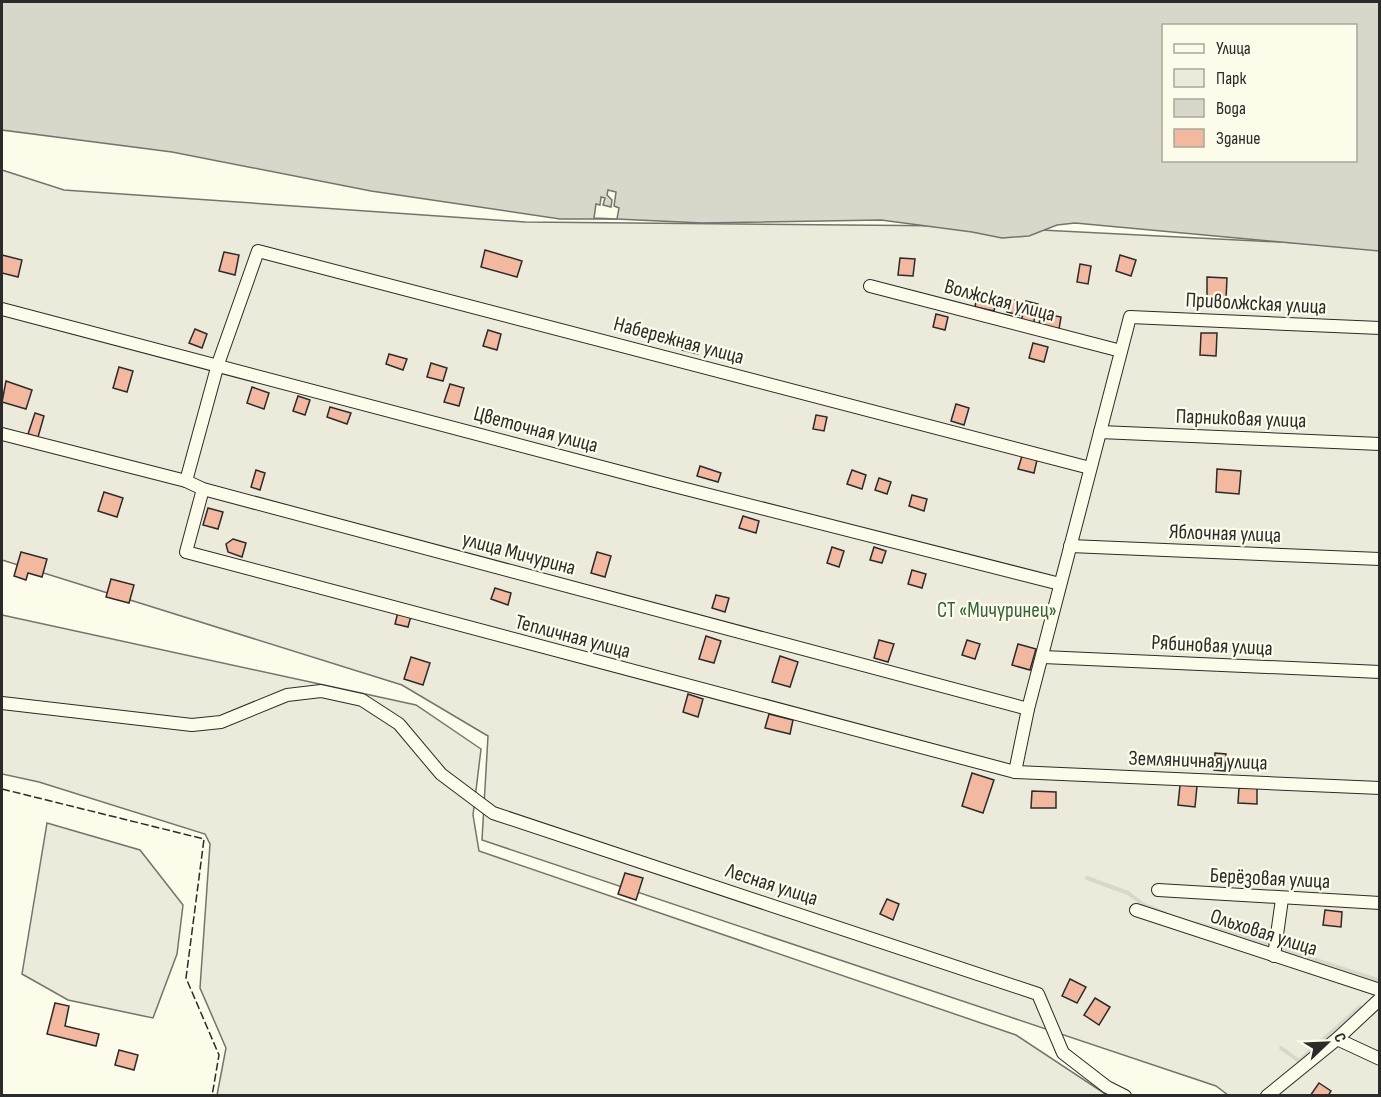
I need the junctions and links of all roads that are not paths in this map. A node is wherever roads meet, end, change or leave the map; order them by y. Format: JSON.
{"nodes":[{"id":1,"x":870,"y":286,"type":"dead end"},
{"id":2,"x":2,"y":309,"type":"edge"},
{"id":3,"x":1380,"y":328,"type":"edge"},
{"id":4,"x":1121,"y":351,"type":"junction"},
{"id":5,"x":218,"y":364,"type":"junction"},
{"id":6,"x":1100,"y":432,"type":"junction"},
{"id":7,"x":2,"y":434,"type":"edge"},
{"id":8,"x":1380,"y":444,"type":"edge"},
{"id":9,"x":1090,"y":468,"type":"junction"},
{"id":10,"x":186,"y":481,"type":"junction"},
{"id":11,"x":203,"y":489,"type":"junction"},
{"id":12,"x":1070,"y":546,"type":"junction"},
{"id":13,"x":1380,"y":559,"type":"edge"},
{"id":14,"x":1060,"y":584,"type":"junction"},
{"id":15,"x":1043,"y":657,"type":"junction"},
{"id":16,"x":1380,"y":672,"type":"edge"},
{"id":17,"x":2,"y":703,"type":"edge"},
{"id":18,"x":1028,"y":709,"type":"junction"},
{"id":19,"x":1015,"y":772,"type":"junction"},
{"id":20,"x":1380,"y":788,"type":"edge"},
{"id":21,"x":1158,"y":890,"type":"dead end"},
{"id":22,"x":1282,"y":899,"type":"junction"},
{"id":23,"x":1380,"y":903,"type":"edge"},
{"id":24,"x":1136,"y":910,"type":"dead end"},
{"id":25,"x":1274,"y":956,"type":"junction"},
{"id":26,"x":1380,"y":990,"type":"edge"},
{"id":27,"x":1380,"y":999,"type":"edge"},
{"id":28,"x":1337,"y":1039,"type":"junction"},
{"id":29,"x":1380,"y":1059,"type":"edge"},
{"id":30,"x":1125,"y":1095,"type":"edge"},
{"id":31,"x":1267,"y":1095,"type":"edge"}],
"edges":[{"from":1,"to":4,"type":"street","name":"Волжская улица"},
{"from":2,"to":5,"type":"street","name":"Цветочная улица"},
{"from":3,"to":4,"type":"street","name":"Приволжская улица"},
{"from":4,"to":6,"type":"street"},
{"from":5,"to":9,"type":"street","name":"Набережная улица"},
{"from":5,"to":10,"type":"street"},
{"from":5,"to":14,"type":"street","name":"Цветочная улица"},
{"from":6,"to":8,"type":"street","name":"Парниковая улица"},
{"from":6,"to":9,"type":"street"},
{"from":7,"to":10,"type":"street","name":"улица Мичурина"},
{"from":9,"to":12,"type":"street"},
{"from":10,"to":11,"type":"street","name":"улица Мичурина"},
{"from":11,"to":18,"type":"street","name":"улица Мичурина"},
{"from":11,"to":19,"type":"street","name":"Тепличная улица"},
{"from":12,"to":13,"type":"street","name":"Яблочная улица"},
{"from":12,"to":14,"type":"street"},
{"from":14,"to":15,"type":"street"},
{"from":15,"to":16,"type":"street","name":"Рябиновая улица"},
{"from":15,"to":18,"type":"street"},
{"from":17,"to":30,"type":"street","name":"Лесная улица"},
{"from":18,"to":19,"type":"street"},
{"from":19,"to":20,"type":"street","name":"Земляничная улица"},
{"from":21,"to":22,"type":"street","name":"Берёзовая улица"},
{"from":22,"to":23,"type":"street","name":"Берёзовая улица"},
{"from":22,"to":25,"type":"street"},
{"from":24,"to":25,"type":"street","name":"Ольховая улица"},
{"from":25,"to":26,"type":"street","name":"Ольховая улица"},
{"from":27,"to":28,"type":"street"},
{"from":28,"to":29,"type":"street"},
{"from":28,"to":31,"type":"street"}]}
